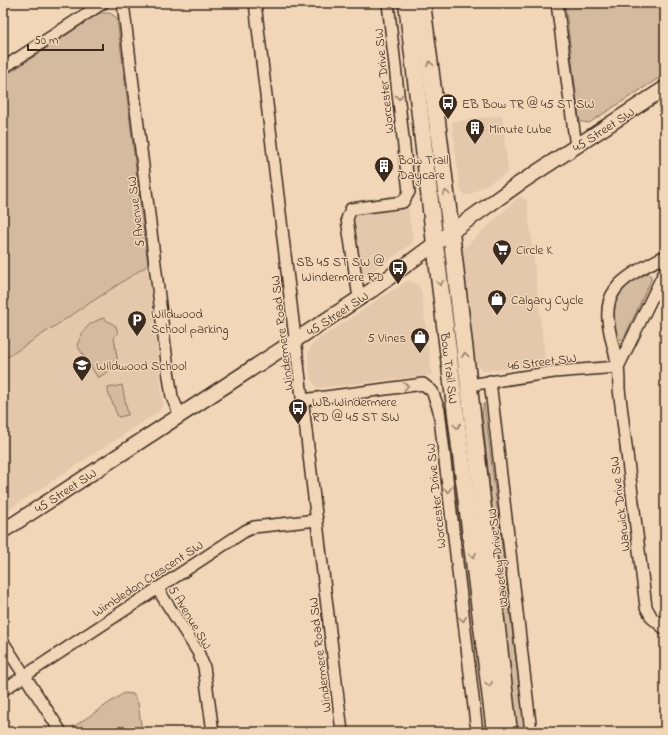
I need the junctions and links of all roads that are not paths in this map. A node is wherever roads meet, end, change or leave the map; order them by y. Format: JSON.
{"nodes":[{"id":1,"x":103,"y":3,"type":"edge"},
{"id":2,"x":123,"y":3,"type":"edge"},
{"id":3,"x":255,"y":3,"type":"edge"},
{"id":4,"x":388,"y":3,"type":"edge"},
{"id":5,"x":407,"y":3,"type":"edge"},
{"id":6,"x":422,"y":3,"type":"edge"},
{"id":7,"x":557,"y":3,"type":"edge"},
{"id":8,"x":3,"y":68,"type":"edge"},
{"id":9,"x":665,"y":88,"type":"edge"},
{"id":10,"x":576,"y":147,"type":"junction"},
{"id":11,"x":451,"y":232,"type":"junction"},
{"id":12,"x":435,"y":244,"type":"junction"},
{"id":13,"x":665,"y":256,"type":"edge"},
{"id":14,"x":665,"y":271,"type":"edge"},
{"id":15,"x":359,"y":298,"type":"junction"},
{"id":16,"x":295,"y":340,"type":"junction"},
{"id":17,"x":618,"y":367,"type":"junction"},
{"id":18,"x":490,"y":381,"type":"junction"},
{"id":19,"x":469,"y":385,"type":"junction"},
{"id":20,"x":303,"y":400,"type":"junction"},
{"id":21,"x":180,"y":415,"type":"junction"},
{"id":22,"x":317,"y":520,"type":"junction"},
{"id":23,"x":3,"y":531,"type":"edge"},
{"id":24,"x":157,"y":588,"type":"junction"},
{"id":25,"x":665,"y":629,"type":"edge"},
{"id":26,"x":3,"y":642,"type":"edge"},
{"id":27,"x":25,"y":676,"type":"junction"},
{"id":28,"x":3,"y":690,"type":"edge"},
{"id":29,"x":61,"y":732,"type":"edge"},
{"id":30,"x":213,"y":732,"type":"edge"},
{"id":31,"x":342,"y":732,"type":"edge"},
{"id":32,"x":477,"y":732,"type":"edge"},
{"id":33,"x":495,"y":732,"type":"edge"},
{"id":34,"x":509,"y":732,"type":"edge"},
{"id":35,"x":531,"y":732,"type":"edge"}],
"edges":[{"from":1,"to":8,"type":"street"},
{"from":2,"to":21,"type":"street","name":"5 Avenue SW"},
{"from":3,"to":16,"type":"street","name":"Windermere Road SW"},
{"from":4,"to":15,"type":"street","name":"Worcester Drive SW","one_way":true},
{"from":5,"to":12,"type":"main road","name":"Bow Trail SW"},
{"from":11,"to":6,"type":"main road","name":"Bow Trail SW","one_way":true},
{"from":7,"to":10,"type":"street"},
{"from":9,"to":10,"type":"street","name":"45 Street SW"},
{"from":10,"to":11,"type":"street","name":"45 Street SW"},
{"from":11,"to":12,"type":"street","name":"45 Street SW"},
{"from":19,"to":11,"type":"main road","name":"Bow Trail SW","one_way":true},
{"from":12,"to":15,"type":"street","name":"45 Street SW"},
{"from":12,"to":33,"type":"main road","name":"Bow Trail SW","one_way":true},
{"from":13,"to":17,"type":"street","name":"Warwick Drive SW"},
{"from":14,"to":17,"type":"street","name":"Warwick Drive SW"},
{"from":15,"to":16,"type":"street","name":"45 Street SW"},
{"from":16,"to":20,"type":"street","name":"Windermere Road SW"},
{"from":16,"to":21,"type":"street","name":"45 Street SW"},
{"from":17,"to":18,"type":"street","name":"46 Street SW"},
{"from":17,"to":25,"type":"street","name":"Warwick Drive SW"},
{"from":18,"to":19,"type":"street","name":"46 Street SW"},
{"from":18,"to":35,"type":"street","name":"Waverley Drive SW"},
{"from":19,"to":34,"type":"main road","name":"Bow Trail SW"},
{"from":20,"to":22,"type":"street","name":"Windermere Road SW"},
{"from":20,"to":32,"type":"street","name":"Worcester Drive SW","one_way":true},
{"from":21,"to":23,"type":"street","name":"45 Street SW"},
{"from":22,"to":24,"type":"street","name":"Wimbledon Crescent SW"},
{"from":22,"to":31,"type":"street","name":"Windermere Road SW"},
{"from":24,"to":27,"type":"street","name":"Wimbledon Crescent SW"},
{"from":24,"to":30,"type":"street","name":"5 Avenue SW"},
{"from":26,"to":27,"type":"street"},
{"from":27,"to":28,"type":"street","name":"Wimbledon Crescent SW"},
{"from":27,"to":29,"type":"street"}]}
